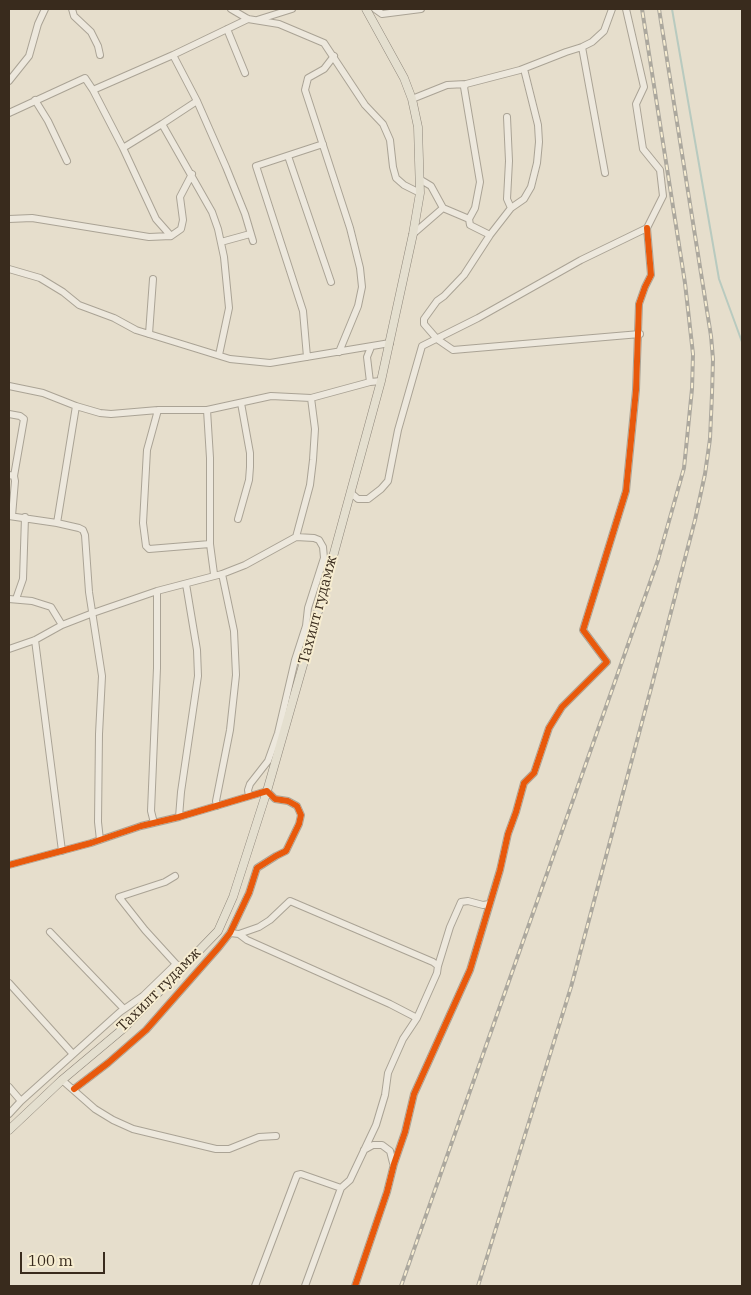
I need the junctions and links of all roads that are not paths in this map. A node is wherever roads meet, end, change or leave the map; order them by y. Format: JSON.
{"nodes":[{"id":1,"x":45,"y":9,"type":"edge"},
{"id":2,"x":72,"y":9,"type":"edge"},
{"id":3,"x":232,"y":9,"type":"edge"},
{"id":4,"x":292,"y":9,"type":"edge"},
{"id":5,"x":366,"y":9,"type":"edge"},
{"id":6,"x":375,"y":9,"type":"edge"},
{"id":7,"x":421,"y":9,"type":"edge"},
{"id":8,"x":612,"y":9,"type":"edge"},
{"id":9,"x":626,"y":9,"type":"edge"},
{"id":10,"x":248,"y":19,"type":"junction"},
{"id":11,"x":256,"y":20,"type":"junction"},
{"id":12,"x":227,"y":29,"type":"junction"},
{"id":13,"x":582,"y":47,"type":"junction"},
{"id":14,"x":100,"y":55,"type":"dead end"},
{"id":15,"x":173,"y":55,"type":"junction"},
{"id":16,"x":29,"y":56,"type":"junction"},
{"id":17,"x":334,"y":56,"type":"junction"},
{"id":18,"x":524,"y":69,"type":"junction"},
{"id":19,"x":9,"y":72,"type":"edge"},
{"id":20,"x":245,"y":73,"type":"dead end"},
{"id":21,"x":9,"y":81,"type":"edge"},
{"id":22,"x":466,"y":84,"type":"junction"},
{"id":23,"x":93,"y":90,"type":"junction"},
{"id":24,"x":412,"y":98,"type":"junction"},
{"id":25,"x":35,"y":100,"type":"junction"},
{"id":26,"x":197,"y":101,"type":"junction"},
{"id":27,"x":9,"y":113,"type":"edge"},
{"id":28,"x":507,"y":117,"type":"dead end"},
{"id":29,"x":162,"y":124,"type":"junction"},
{"id":30,"x":322,"y":144,"type":"junction"},
{"id":31,"x":123,"y":148,"type":"junction"},
{"id":32,"x":288,"y":156,"type":"junction"},
{"id":33,"x":67,"y":161,"type":"dead end"},
{"id":34,"x":605,"y":172,"type":"dead end"},
{"id":35,"x":192,"y":174,"type":"junction"},
{"id":36,"x":421,"y":180,"type":"junction"},
{"id":37,"x":420,"y":193,"type":"junction"},
{"id":38,"x":443,"y":208,"type":"junction"},
{"id":39,"x":511,"y":208,"type":"junction"},
{"id":40,"x":9,"y":219,"type":"edge"},
{"id":41,"x":469,"y":219,"type":"junction"},
{"id":42,"x":647,"y":228,"type":"junction"},
{"id":43,"x":250,"y":234,"type":"junction"},
{"id":44,"x":413,"y":234,"type":"junction"},
{"id":45,"x":490,"y":235,"type":"junction"},
{"id":46,"x":170,"y":236,"type":"junction"},
{"id":47,"x":254,"y":241,"type":"dead end"},
{"id":48,"x":221,"y":242,"type":"junction"},
{"id":49,"x":9,"y":269,"type":"edge"},
{"id":50,"x":153,"y":278,"type":"dead end"},
{"id":51,"x":331,"y":282,"type":"dead end"},
{"id":52,"x":149,"y":334,"type":"junction"},
{"id":53,"x":640,"y":334,"type":"junction"},
{"id":54,"x":437,"y":339,"type":"junction"},
{"id":55,"x":390,"y":343,"type":"junction"},
{"id":56,"x":371,"y":346,"type":"junction"},
{"id":57,"x":338,"y":352,"type":"junction"},
{"id":58,"x":219,"y":356,"type":"junction"},
{"id":59,"x":307,"y":357,"type":"junction"},
{"id":60,"x":381,"y":381,"type":"junction"},
{"id":61,"x":370,"y":382,"type":"junction"},
{"id":62,"x":9,"y":386,"type":"edge"},
{"id":63,"x":311,"y":398,"type":"junction"},
{"id":64,"x":241,"y":403,"type":"junction"},
{"id":65,"x":76,"y":406,"type":"junction"},
{"id":66,"x":158,"y":410,"type":"junction"},
{"id":67,"x":207,"y":410,"type":"junction"},
{"id":68,"x":9,"y":414,"type":"edge"},
{"id":69,"x":11,"y":476,"type":"edge"},
{"id":70,"x":351,"y":493,"type":"junction"},
{"id":71,"x":10,"y":516,"type":"edge"},
{"id":72,"x":25,"y":518,"type":"junction"},
{"id":73,"x":238,"y":519,"type":"dead end"},
{"id":74,"x":57,"y":522,"type":"junction"},
{"id":75,"x":296,"y":537,"type":"junction"},
{"id":76,"x":210,"y":544,"type":"junction"},
{"id":77,"x":325,"y":567,"type":"junction"},
{"id":78,"x":214,"y":574,"type":"junction"},
{"id":79,"x":222,"y":574,"type":"junction"},
{"id":80,"x":186,"y":584,"type":"junction"},
{"id":81,"x":158,"y":591,"type":"junction"},
{"id":82,"x":9,"y":599,"type":"edge"},
{"id":83,"x":16,"y":599,"type":"junction"},
{"id":84,"x":93,"y":613,"type":"junction"},
{"id":85,"x":62,"y":625,"type":"junction"},
{"id":86,"x":309,"y":628,"type":"junction"},
{"id":87,"x":35,"y":640,"type":"junction"},
{"id":88,"x":9,"y":649,"type":"edge"},
{"id":89,"x":267,"y":790,"type":"junction"},
{"id":90,"x":249,"y":796,"type":"junction"},
{"id":91,"x":217,"y":806,"type":"junction"},
{"id":92,"x":179,"y":817,"type":"junction"},
{"id":93,"x":154,"y":823,"type":"junction"},
{"id":94,"x":100,"y":840,"type":"junction"},
{"id":95,"x":62,"y":851,"type":"junction"},
{"id":96,"x":9,"y":865,"type":"edge"},
{"id":97,"x":175,"y":876,"type":"dead end"},
{"id":98,"x":489,"y":904,"type":"junction"},
{"id":99,"x":50,"y":932,"type":"dead end"},
{"id":100,"x":230,"y":933,"type":"junction"},
{"id":101,"x":239,"y":934,"type":"junction"},
{"id":102,"x":179,"y":966,"type":"junction"},
{"id":103,"x":438,"y":966,"type":"junction"},
{"id":104,"x":9,"y":984,"type":"edge"},
{"id":105,"x":124,"y":1009,"type":"junction"},
{"id":106,"x":417,"y":1018,"type":"junction"},
{"id":107,"x":72,"y":1053,"type":"junction"},
{"id":108,"x":62,"y":1080,"type":"junction"},
{"id":109,"x":9,"y":1087,"type":"edge"},
{"id":110,"x":74,"y":1089,"type":"junction"},
{"id":111,"x":21,"y":1102,"type":"junction"},
{"id":112,"x":9,"y":1114,"type":"edge"},
{"id":113,"x":9,"y":1130,"type":"edge"},
{"id":114,"x":276,"y":1136,"type":"dead end"},
{"id":115,"x":364,"y":1150,"type":"junction"},
{"id":116,"x":394,"y":1164,"type":"junction"},
{"id":117,"x":341,"y":1188,"type":"junction"},
{"id":118,"x":255,"y":1286,"type":"edge"},
{"id":119,"x":305,"y":1286,"type":"edge"},
{"id":120,"x":355,"y":1286,"type":"edge"}],
"edges":[{"from":1,"to":16,"type":"street"},
{"from":2,"to":14,"type":"street"},
{"from":3,"to":10,"type":"street"},
{"from":4,"to":11,"type":"street"},
{"from":5,"to":24,"type":"main road","name":"Тахилт гудамж"},
{"from":6,"to":7,"type":"street"},
{"from":8,"to":13,"type":"street"},
{"from":9,"to":42,"type":"street"},
{"from":10,"to":11,"type":"street"},
{"from":10,"to":12,"type":"street"},
{"from":11,"to":17,"type":"street"},
{"from":12,"to":15,"type":"street"},
{"from":12,"to":20,"type":"street"},
{"from":13,"to":18,"type":"street"},
{"from":13,"to":34,"type":"street"},
{"from":15,"to":23,"type":"street"},
{"from":15,"to":26,"type":"street"},
{"from":16,"to":19,"type":"street"},
{"from":16,"to":21,"type":"street"},
{"from":17,"to":30,"type":"street"},
{"from":17,"to":37,"type":"street"},
{"from":18,"to":22,"type":"street"},
{"from":18,"to":39,"type":"street"},
{"from":22,"to":24,"type":"street"},
{"from":22,"to":41,"type":"street"},
{"from":23,"to":25,"type":"street"},
{"from":23,"to":31,"type":"street"},
{"from":24,"to":36,"type":"main road","name":"Тахилт гудамж"},
{"from":25,"to":27,"type":"street"},
{"from":25,"to":33,"type":"street"},
{"from":26,"to":29,"type":"street"},
{"from":26,"to":43,"type":"street"},
{"from":28,"to":39,"type":"street"},
{"from":29,"to":31,"type":"street"},
{"from":29,"to":35,"type":"street"},
{"from":30,"to":32,"type":"street"},
{"from":30,"to":57,"type":"street"},
{"from":31,"to":46,"type":"street"},
{"from":32,"to":51,"type":"street"},
{"from":32,"to":59,"type":"street"},
{"from":35,"to":46,"type":"street"},
{"from":35,"to":48,"type":"street"},
{"from":36,"to":37,"type":"main road","name":"Тахилт гудамж"},
{"from":36,"to":38,"type":"street"},
{"from":37,"to":44,"type":"main road","name":"Тахилт гудамж"},
{"from":38,"to":41,"type":"street"},
{"from":38,"to":44,"type":"street"},
{"from":39,"to":45,"type":"street"},
{"from":40,"to":46,"type":"street"},
{"from":41,"to":45,"type":"street"},
{"from":42,"to":53,"type":"street"},
{"from":42,"to":54,"type":"street"},
{"from":43,"to":47,"type":"street"},
{"from":43,"to":48,"type":"street"},
{"from":44,"to":55,"type":"main road","name":"Тахилт гудамж"},
{"from":45,"to":54,"type":"street"},
{"from":48,"to":58,"type":"street"},
{"from":49,"to":52,"type":"street"},
{"from":50,"to":52,"type":"street"},
{"from":52,"to":58,"type":"street"},
{"from":53,"to":54,"type":"street"},
{"from":53,"to":98,"type":"street"},
{"from":54,"to":70,"type":"street"},
{"from":55,"to":56,"type":"street"},
{"from":55,"to":60,"type":"main road","name":"Тахилт гудамж"},
{"from":56,"to":57,"type":"street"},
{"from":56,"to":61,"type":"street"},
{"from":57,"to":59,"type":"street"},
{"from":58,"to":59,"type":"street"},
{"from":60,"to":61,"type":"street"},
{"from":60,"to":70,"type":"main road","name":"Тахилт гудамж"},
{"from":61,"to":63,"type":"street"},
{"from":62,"to":65,"type":"street"},
{"from":63,"to":64,"type":"street"},
{"from":63,"to":75,"type":"street"},
{"from":64,"to":67,"type":"street"},
{"from":64,"to":73,"type":"street"},
{"from":65,"to":66,"type":"street"},
{"from":65,"to":74,"type":"street"},
{"from":66,"to":67,"type":"street"},
{"from":66,"to":76,"type":"street"},
{"from":67,"to":76,"type":"street"},
{"from":68,"to":69,"type":"street"},
{"from":69,"to":71,"type":"street"},
{"from":70,"to":77,"type":"main road","name":"Тахилт гудамж"},
{"from":71,"to":72,"type":"street"},
{"from":72,"to":74,"type":"street"},
{"from":72,"to":83,"type":"street"},
{"from":74,"to":84,"type":"street"},
{"from":75,"to":77,"type":"street"},
{"from":75,"to":79,"type":"street"},
{"from":76,"to":78,"type":"street"},
{"from":77,"to":86,"type":"main road","name":"Тахилт гудамж"},
{"from":78,"to":79,"type":"street"},
{"from":78,"to":80,"type":"street"},
{"from":79,"to":91,"type":"street"},
{"from":80,"to":81,"type":"street"},
{"from":80,"to":92,"type":"street"},
{"from":81,"to":84,"type":"street"},
{"from":81,"to":93,"type":"street"},
{"from":82,"to":83,"type":"street"},
{"from":83,"to":85,"type":"street"},
{"from":84,"to":85,"type":"street"},
{"from":84,"to":94,"type":"street"},
{"from":85,"to":87,"type":"street"},
{"from":86,"to":89,"type":"main road","name":"Тахилт гудамж"},
{"from":86,"to":90,"type":"street"},
{"from":87,"to":88,"type":"street"},
{"from":87,"to":95,"type":"street"},
{"from":89,"to":90,"type":"street"},
{"from":89,"to":100,"type":"street"},
{"from":89,"to":102,"type":"main road","name":"Тахилт гудамж"},
{"from":90,"to":91,"type":"street"},
{"from":91,"to":92,"type":"street"},
{"from":92,"to":93,"type":"street"},
{"from":93,"to":94,"type":"street"},
{"from":94,"to":95,"type":"street"},
{"from":95,"to":96,"type":"street"},
{"from":97,"to":102,"type":"street"},
{"from":98,"to":103,"type":"street"},
{"from":98,"to":116,"type":"street"},
{"from":99,"to":105,"type":"street"},
{"from":100,"to":101,"type":"street"},
{"from":100,"to":110,"type":"street"},
{"from":101,"to":103,"type":"street"},
{"from":101,"to":106,"type":"street"},
{"from":102,"to":105,"type":"street"},
{"from":102,"to":108,"type":"main road","name":"Тахилт гудамж"},
{"from":103,"to":106,"type":"street"},
{"from":104,"to":107,"type":"street"},
{"from":105,"to":107,"type":"street"},
{"from":106,"to":115,"type":"street"},
{"from":107,"to":111,"type":"street"},
{"from":108,"to":110,"type":"street"},
{"from":108,"to":113,"type":"main road","name":"Тахилт гудамж"},
{"from":109,"to":111,"type":"street"},
{"from":110,"to":114,"type":"street"},
{"from":111,"to":112,"type":"street"},
{"from":115,"to":116,"type":"street"},
{"from":115,"to":117,"type":"street"},
{"from":116,"to":120,"type":"street"},
{"from":117,"to":118,"type":"street"},
{"from":117,"to":119,"type":"street"}]}
